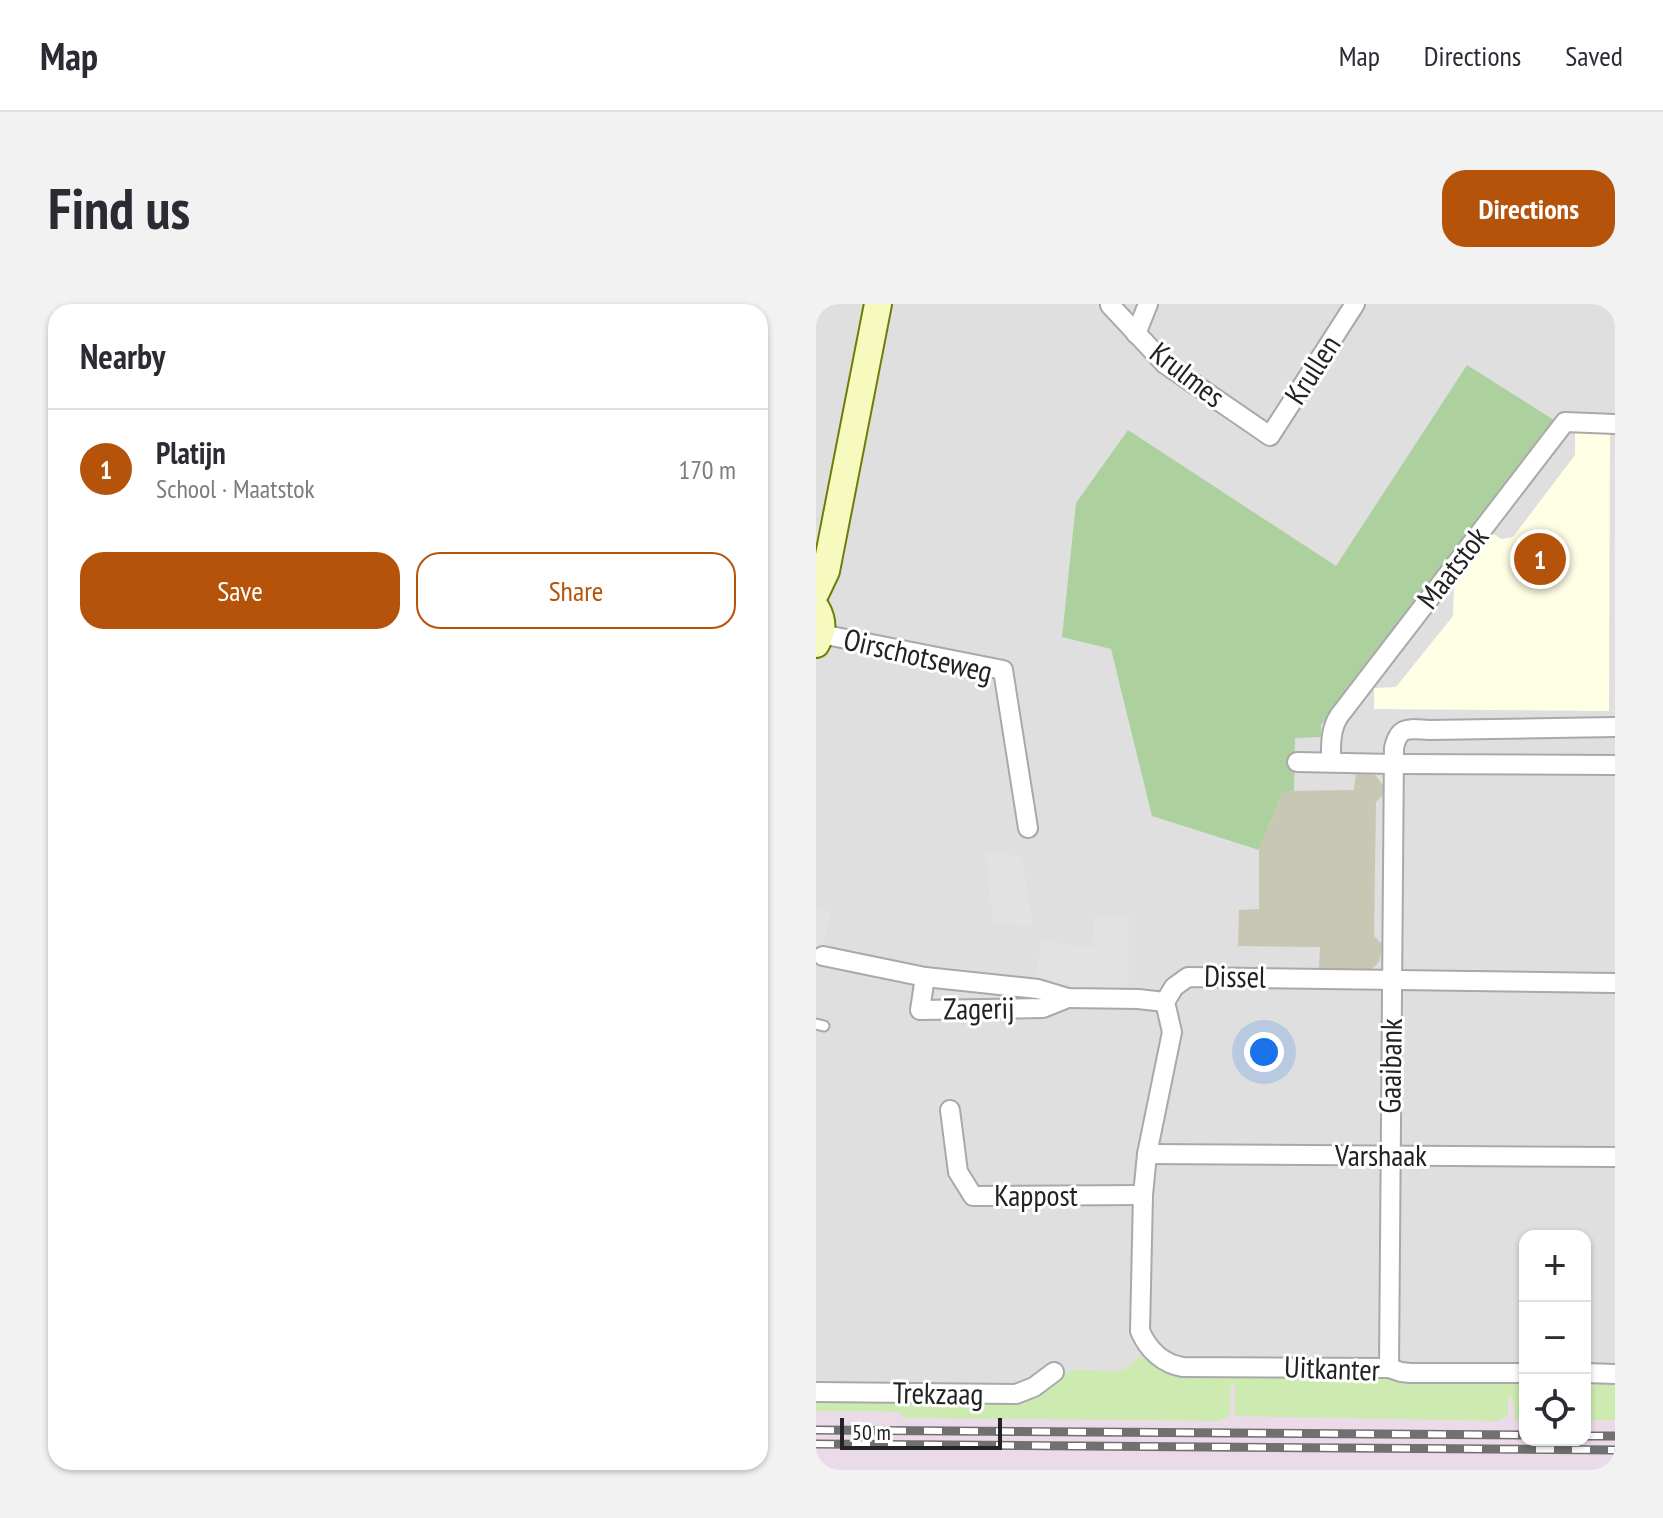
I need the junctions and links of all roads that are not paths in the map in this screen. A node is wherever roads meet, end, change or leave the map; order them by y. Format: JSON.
{"nodes":[{"id":1,"x":878,"y":304,"type":"edge"},
{"id":2,"x":1148,"y":304,"type":"edge"},
{"id":3,"x":1355,"y":304,"type":"edge"},
{"id":4,"x":1110,"y":305,"type":"edge"},
{"id":5,"x":1136,"y":334,"type":"junction"},
{"id":6,"x":1615,"y":424,"type":"edge"},
{"id":7,"x":1270,"y":436,"type":"joint"},
{"id":8,"x":816,"y":592,"type":"edge"},
{"id":9,"x":818,"y":629,"type":"edge"},
{"id":10,"x":1615,"y":727,"type":"edge"},
{"id":11,"x":1297,"y":762,"type":"dead end"},
{"id":12,"x":1331,"y":762,"type":"junction"},
{"id":13,"x":1394,"y":764,"type":"junction"},
{"id":14,"x":1615,"y":765,"type":"edge"},
{"id":15,"x":1028,"y":828,"type":"dead end"},
{"id":16,"x":823,"y":956,"type":"dead end"},
{"id":17,"x":925,"y":977,"type":"junction"},
{"id":18,"x":1393,"y":979,"type":"junction"},
{"id":19,"x":1615,"y":983,"type":"edge"},
{"id":20,"x":1068,"y":998,"type":"junction"},
{"id":21,"x":1165,"y":1002,"type":"junction"},
{"id":22,"x":950,"y":1110,"type":"dead end"},
{"id":23,"x":1147,"y":1154,"type":"junction"},
{"id":24,"x":1389,"y":1157,"type":"junction"},
{"id":25,"x":1615,"y":1157,"type":"edge"},
{"id":26,"x":1143,"y":1195,"type":"junction"},
{"id":27,"x":1146,"y":1344,"type":"joint"},
{"id":28,"x":1389,"y":1368,"type":"junction"},
{"id":29,"x":1054,"y":1372,"type":"dead end"},
{"id":30,"x":1519,"y":1373,"type":"edge"},
{"id":31,"x":1591,"y":1373,"type":"edge"},
{"id":32,"x":1615,"y":1374,"type":"edge"},
{"id":33,"x":816,"y":1392,"type":"edge"}],
"edges":[{"from":1,"to":8,"type":"street","name":"Oirschotseweg"},
{"from":2,"to":5,"type":"street"},
{"from":3,"to":7,"type":"street","name":"Krullen"},
{"from":4,"to":5,"type":"street","name":"Krulmes"},
{"from":5,"to":7,"type":"street","name":"Krulmes"},
{"from":6,"to":12,"type":"street","name":"Maatstok"},
{"from":9,"to":15,"type":"street","name":"Oirschotseweg"},
{"from":10,"to":13,"type":"street","name":"Gaaibank"},
{"from":11,"to":12,"type":"street"},
{"from":12,"to":13,"type":"street"},
{"from":13,"to":14,"type":"street"},
{"from":13,"to":18,"type":"street","name":"Gaaibank"},
{"from":16,"to":17,"type":"street","name":"Zagerij"},
{"from":17,"to":20,"type":"street","name":"Zagerij"},
{"from":17,"to":20,"type":"street","name":"Zagerij"},
{"from":18,"to":19,"type":"street","name":"Dissel"},
{"from":18,"to":21,"type":"street","name":"Dissel"},
{"from":18,"to":24,"type":"street","name":"Gaaibank"},
{"from":20,"to":21,"type":"street","name":"Zagerij"},
{"from":21,"to":23,"type":"street","name":"Dissel"},
{"from":22,"to":26,"type":"street","name":"Kappost"},
{"from":23,"to":24,"type":"street","name":"Varshaak"},
{"from":23,"to":26,"type":"street","name":"Dissel"},
{"from":24,"to":25,"type":"street","name":"Varshaak"},
{"from":24,"to":28,"type":"street","name":"Gaaibank"},
{"from":26,"to":27,"type":"street","name":"Dissel"},
{"from":27,"to":28,"type":"street","name":"Uitkanter"},
{"from":28,"to":30,"type":"street","name":"Uitkanter"},
{"from":29,"to":33,"type":"street","name":"Trekzaag"},
{"from":31,"to":32,"type":"street"}]}
